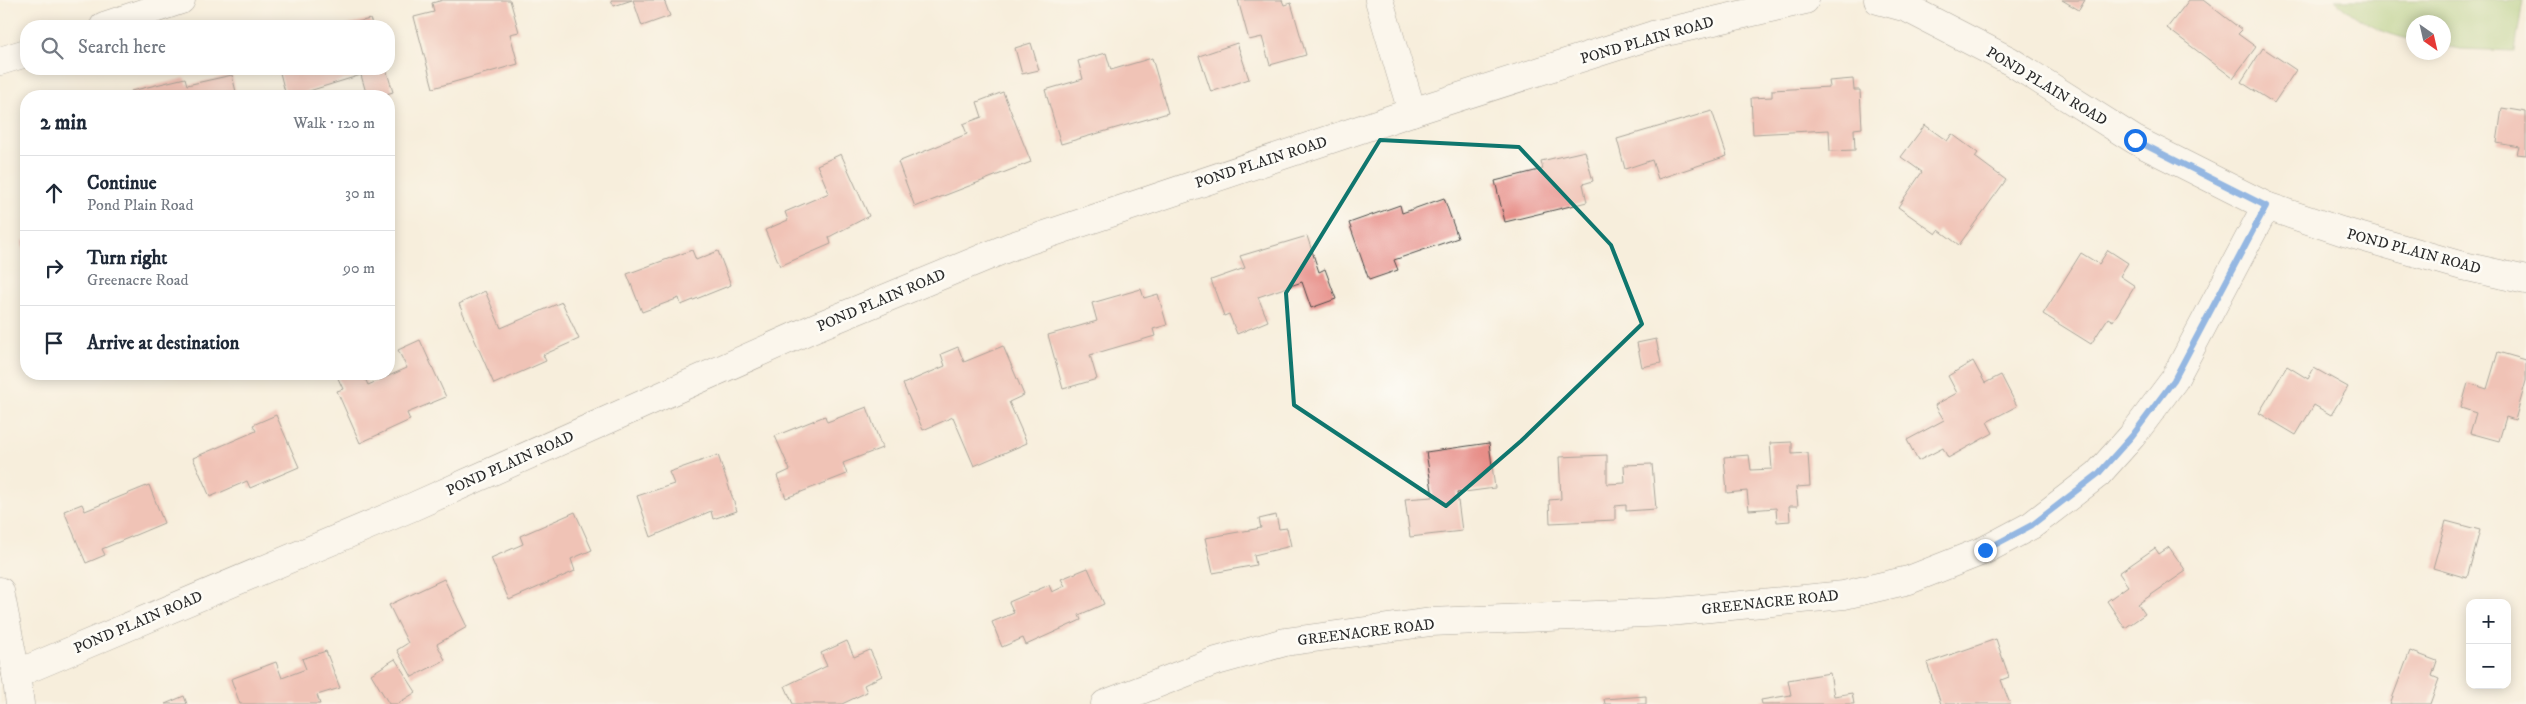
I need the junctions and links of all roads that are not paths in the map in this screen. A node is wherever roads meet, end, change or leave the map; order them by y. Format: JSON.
{"nodes":[{"id":1,"x":181,"y":0,"type":"edge"},
{"id":2,"x":1379,"y":0,"type":"edge"},
{"id":3,"x":1805,"y":0,"type":"edge"},
{"id":4,"x":1878,"y":0,"type":"edge"},
{"id":5,"x":122,"y":20,"type":"edge"},
{"id":6,"x":20,"y":54,"type":"edge"},
{"id":7,"x":0,"y":62,"type":"edge"},
{"id":8,"x":1412,"y":112,"type":"junction"},
{"id":9,"x":2266,"y":206,"type":"junction"},
{"id":10,"x":2526,"y":280,"type":"edge"},
{"id":11,"x":0,"y":591,"type":"edge"},
{"id":12,"x":16,"y":674,"type":"junction"},
{"id":13,"x":20,"y":704,"type":"edge"},
{"id":14,"x":1105,"y":704,"type":"edge"}],
"edges":[{"from":1,"to":5,"type":"street"},
{"from":2,"to":8,"type":"street"},
{"from":3,"to":8,"type":"street","name":"POND PLAIN ROAD"},
{"from":4,"to":9,"type":"street","name":"POND PLAIN ROAD"},
{"from":6,"to":7,"type":"street"},
{"from":8,"to":12,"type":"street","name":"POND PLAIN ROAD"},
{"from":9,"to":10,"type":"street","name":"POND PLAIN ROAD"},
{"from":9,"to":14,"type":"street","name":"GREENACRE ROAD"},
{"from":11,"to":12,"type":"street"},
{"from":12,"to":13,"type":"street"}]}
